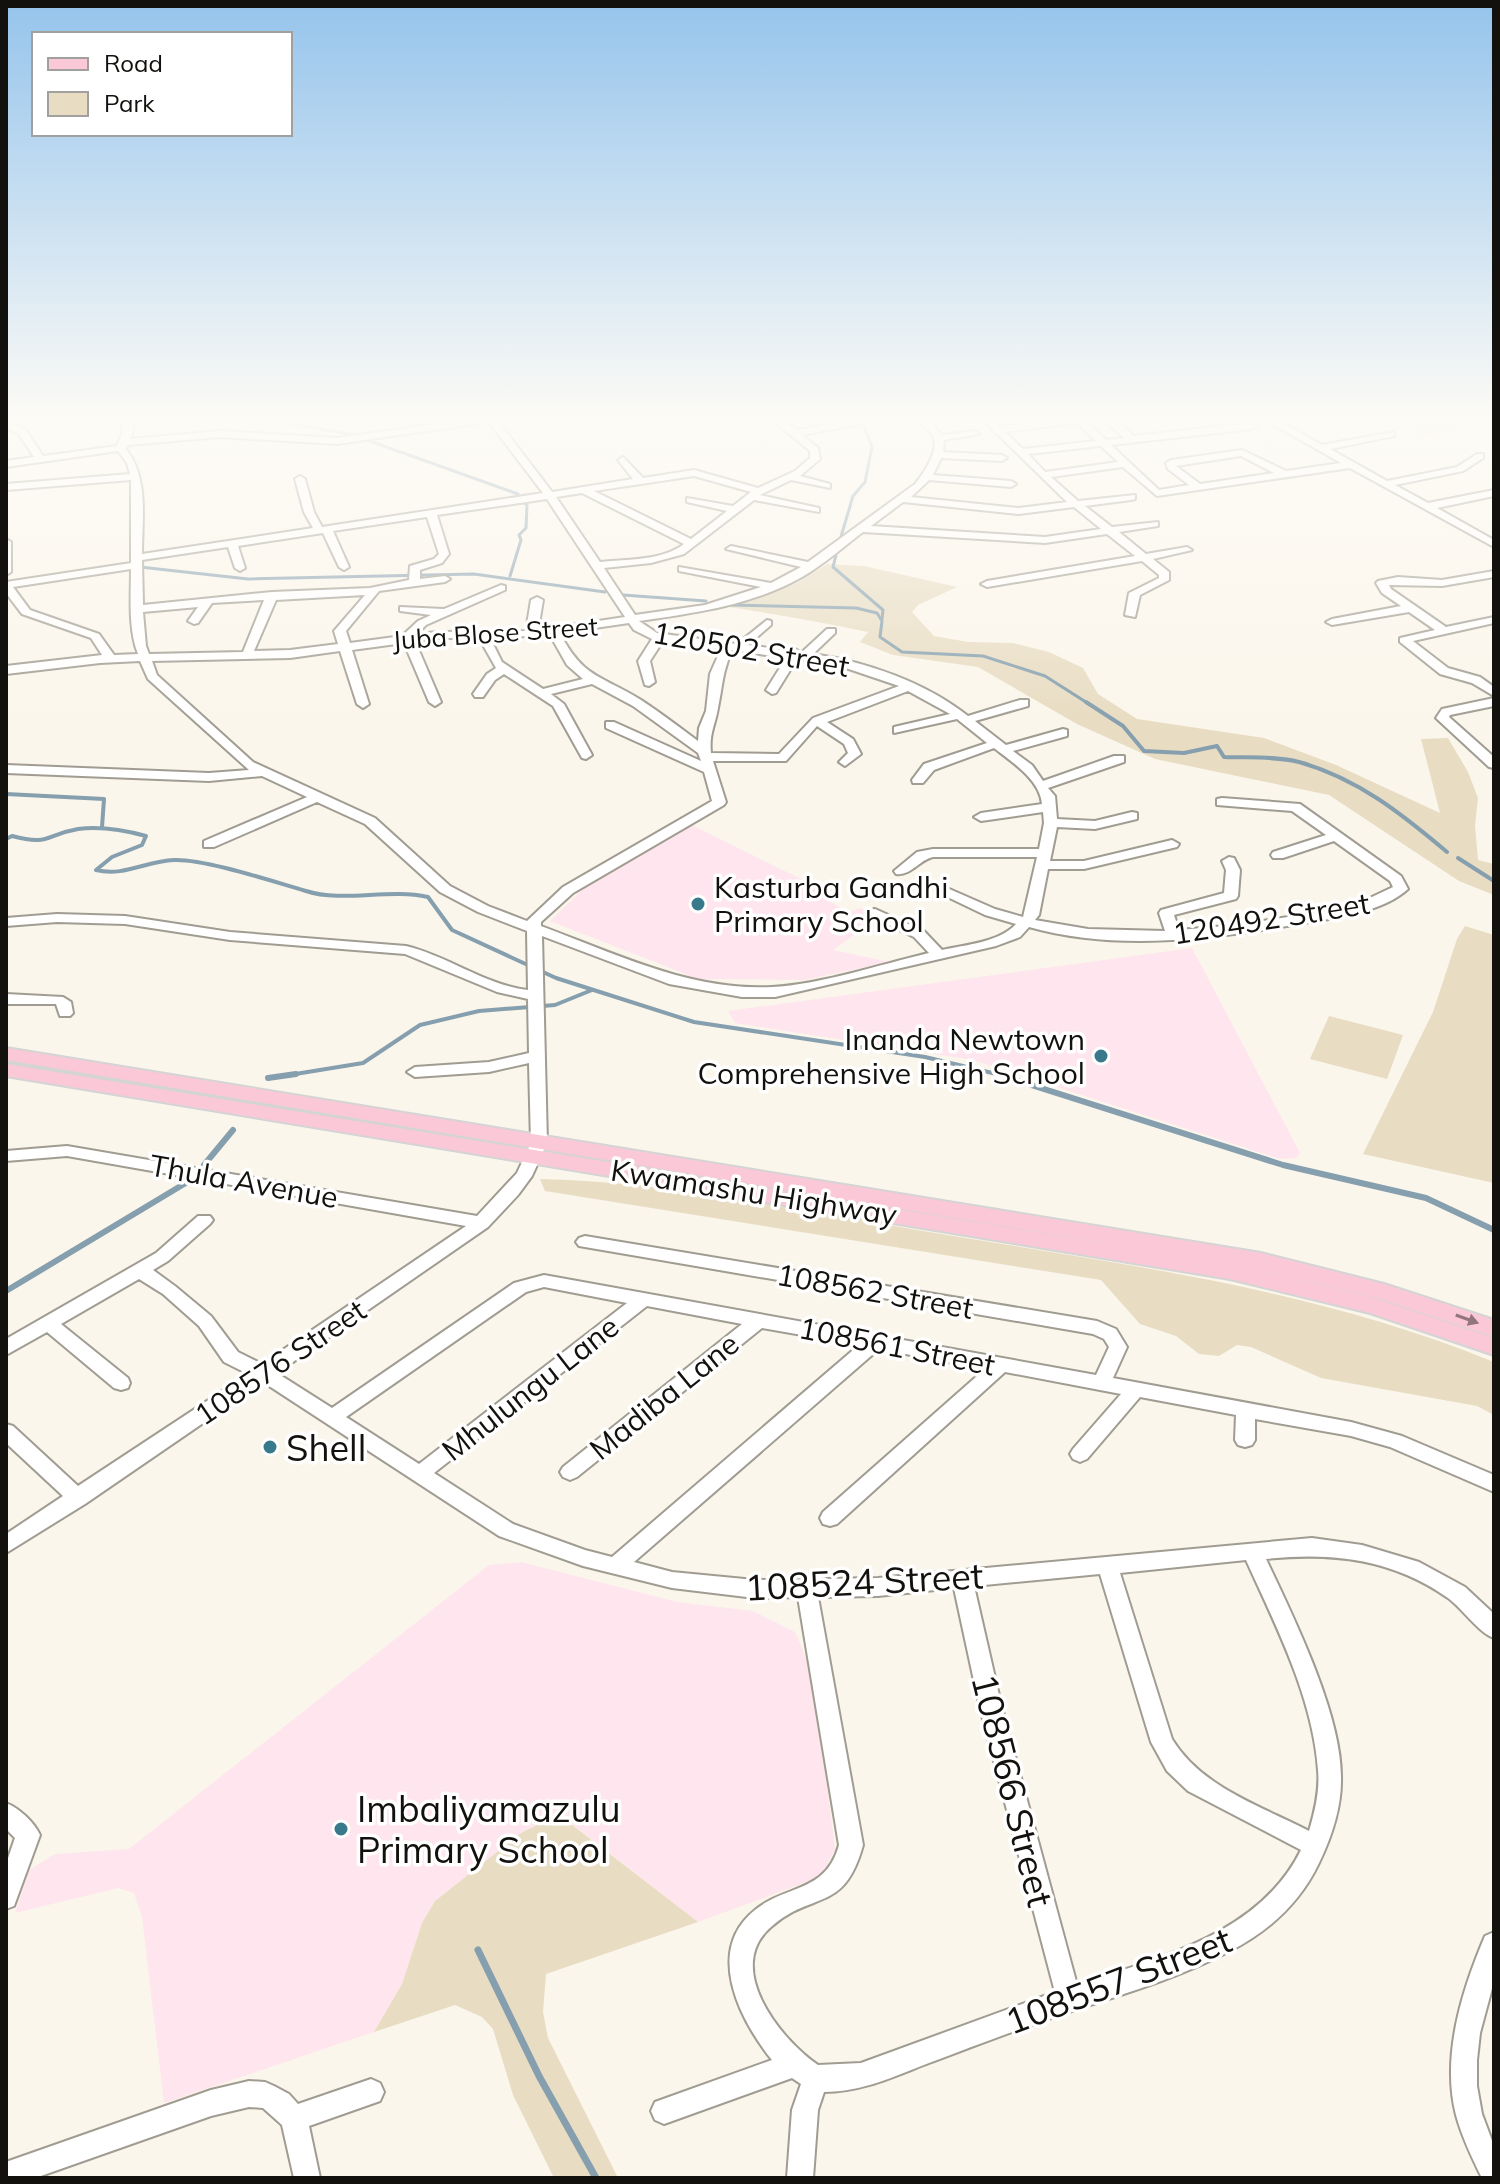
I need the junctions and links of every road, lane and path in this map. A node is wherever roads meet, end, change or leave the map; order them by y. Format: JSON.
{"nodes":[{"id":1,"x":136,"y":519,"type":"edge"},
{"id":2,"x":314,"y":519,"type":"edge"},
{"id":3,"x":398,"y":519,"type":"edge"},
{"id":4,"x":433,"y":519,"type":"edge"},
{"id":5,"x":565,"y":519,"type":"edge"},
{"id":6,"x":642,"y":519,"type":"edge"},
{"id":7,"x":722,"y":519,"type":"edge"},
{"id":8,"x":875,"y":519,"type":"edge"},
{"id":9,"x":1092,"y":519,"type":"edge"},
{"id":10,"x":1448,"y":519,"type":"edge"},
{"id":11,"x":1154,"y":524,"type":"dead end"},
{"id":12,"x":862,"y":529,"type":"junction"},
{"id":13,"x":323,"y":530,"type":"junction"},
{"id":14,"x":1108,"y":532,"type":"junction"},
{"id":15,"x":6,"y":542,"type":"edge"},
{"id":16,"x":232,"y":544,"type":"junction"},
{"id":17,"x":693,"y":544,"type":"junction"},
{"id":18,"x":1494,"y":544,"type":"edge"},
{"id":19,"x":731,"y":549,"type":"dead end"},
{"id":20,"x":1187,"y":550,"type":"dead end"},
{"id":21,"x":1143,"y":559,"type":"junction"},
{"id":22,"x":137,"y":562,"type":"junction"},
{"id":23,"x":596,"y":566,"type":"junction"},
{"id":24,"x":812,"y":566,"type":"junction"},
{"id":25,"x":344,"y":567,"type":"dead end"},
{"id":26,"x":240,"y":568,"type":"dead end"},
{"id":27,"x":683,"y":569,"type":"dead end"},
{"id":28,"x":6,"y":572,"type":"edge"},
{"id":29,"x":1494,"y":574,"type":"edge"},
{"id":30,"x":414,"y":575,"type":"junction"},
{"id":31,"x":445,"y":579,"type":"dead end"},
{"id":32,"x":987,"y":584,"type":"dead end"},
{"id":33,"x":6,"y":585,"type":"edge"},
{"id":34,"x":773,"y":587,"type":"junction"},
{"id":35,"x":501,"y":588,"type":"dead end"},
{"id":36,"x":370,"y":591,"type":"junction"},
{"id":37,"x":272,"y":595,"type":"junction"},
{"id":38,"x":537,"y":600,"type":"dead end"},
{"id":39,"x":205,"y":603,"type":"junction"},
{"id":40,"x":1410,"y":608,"type":"junction"},
{"id":41,"x":137,"y":609,"type":"junction"},
{"id":42,"x":404,"y":609,"type":"dead end"},
{"id":43,"x":24,"y":610,"type":"junction"},
{"id":44,"x":447,"y":612,"type":"junction"},
{"id":45,"x":6,"y":613,"type":"edge"},
{"id":46,"x":1131,"y":615,"type":"dead end"},
{"id":47,"x":1494,"y":620,"type":"edge"},
{"id":48,"x":194,"y":621,"type":"dead end"},
{"id":49,"x":631,"y":621,"type":"junction"},
{"id":50,"x":1332,"y":622,"type":"dead end"},
{"id":51,"x":767,"y":623,"type":"dead end"},
{"id":52,"x":1443,"y":630,"type":"junction"},
{"id":53,"x":831,"y":631,"type":"dead end"},
{"id":54,"x":554,"y":632,"type":"junction"},
{"id":55,"x":531,"y":634,"type":"junction"},
{"id":56,"x":483,"y":635,"type":"junction"},
{"id":57,"x":407,"y":637,"type":"junction"},
{"id":58,"x":659,"y":637,"type":"junction"},
{"id":59,"x":735,"y":645,"type":"junction"},
{"id":60,"x":343,"y":648,"type":"junction"},
{"id":61,"x":800,"y":653,"type":"junction"},
{"id":62,"x":247,"y":655,"type":"junction"},
{"id":63,"x":143,"y":658,"type":"junction"},
{"id":64,"x":111,"y":660,"type":"junction"},
{"id":65,"x":503,"y":669,"type":"junction"},
{"id":66,"x":6,"y":670,"type":"edge"},
{"id":67,"x":590,"y":681,"type":"junction"},
{"id":68,"x":649,"y":682,"type":"dead end"},
{"id":69,"x":909,"y":686,"type":"junction"},
{"id":70,"x":772,"y":690,"type":"dead end"},
{"id":71,"x":545,"y":692,"type":"junction"},
{"id":72,"x":1494,"y":692,"type":"edge"},
{"id":73,"x":479,"y":694,"type":"dead end"},
{"id":74,"x":435,"y":702,"type":"dead end"},
{"id":75,"x":1494,"y":702,"type":"edge"},
{"id":76,"x":1024,"y":703,"type":"dead end"},
{"id":77,"x":363,"y":704,"type":"dead end"},
{"id":78,"x":963,"y":717,"type":"junction"},
{"id":79,"x":817,"y":721,"type":"junction"},
{"id":80,"x":610,"y":725,"type":"dead end"},
{"id":81,"x":898,"y":730,"type":"dead end"},
{"id":82,"x":1063,"y":733,"type":"dead end"},
{"id":83,"x":1002,"y":746,"type":"junction"},
{"id":84,"x":586,"y":755,"type":"dead end"},
{"id":85,"x":706,"y":759,"type":"junction"},
{"id":86,"x":1119,"y":759,"type":"dead end"},
{"id":87,"x":845,"y":762,"type":"dead end"},
{"id":88,"x":1494,"y":764,"type":"edge"},
{"id":89,"x":6,"y":769,"type":"edge"},
{"id":90,"x":260,"y":773,"type":"junction"},
{"id":91,"x":918,"y":780,"type":"dead end"},
{"id":92,"x":1043,"y":785,"type":"junction"},
{"id":93,"x":317,"y":797,"type":"junction"},
{"id":94,"x":1222,"y":802,"type":"dead end"},
{"id":95,"x":1050,"y":807,"type":"junction"},
{"id":96,"x":1132,"y":816,"type":"dead end"},
{"id":97,"x":981,"y":817,"type":"dead end"},
{"id":98,"x":1051,"y":823,"type":"junction"},
{"id":99,"x":1336,"y":836,"type":"junction"},
{"id":100,"x":209,"y":844,"type":"dead end"},
{"id":101,"x":1172,"y":844,"type":"dead end"},
{"id":102,"x":1278,"y":855,"type":"dead end"},
{"id":103,"x":1045,"y":859,"type":"junction"},
{"id":104,"x":1229,"y":861,"type":"dead end"},
{"id":105,"x":901,"y":871,"type":"dead end"},
{"id":106,"x":942,"y":891,"type":"dead end"},
{"id":107,"x":875,"y":913,"type":"dead end"},
{"id":108,"x":6,"y":922,"type":"edge"},
{"id":109,"x":1027,"y":923,"type":"junction"},
{"id":110,"x":533,"y":926,"type":"junction"},
{"id":111,"x":1174,"y":936,"type":"junction"},
{"id":112,"x":939,"y":956,"type":"junction"},
{"id":113,"x":6,"y":999,"type":"edge"},
{"id":114,"x":536,"y":1000,"type":"junction"},
{"id":115,"x":65,"y":1013,"type":"dead end"},
{"id":116,"x":6,"y":1054,"type":"edge"},
{"id":117,"x":537,"y":1056,"type":"junction"},
{"id":118,"x":6,"y":1070,"type":"edge"},
{"id":119,"x":415,"y":1072,"type":"dead end"},
{"id":120,"x":537,"y":1150,"type":"junction"},
{"id":121,"x":6,"y":1156,"type":"edge"},
{"id":122,"x":204,"y":1220,"type":"dead end"},
{"id":123,"x":482,"y":1223,"type":"junction"},
{"id":124,"x":585,"y":1242,"type":"dead end"},
{"id":125,"x":139,"y":1270,"type":"junction"},
{"id":126,"x":643,"y":1300,"type":"junction"},
{"id":127,"x":759,"y":1320,"type":"junction"},
{"id":128,"x":48,"y":1323,"type":"junction"},
{"id":129,"x":1494,"y":1329,"type":"edge"},
{"id":130,"x":874,"y":1343,"type":"junction"},
{"id":131,"x":1494,"y":1347,"type":"edge"},
{"id":132,"x":6,"y":1348,"type":"edge"},
{"id":133,"x":1000,"y":1366,"type":"junction"},
{"id":134,"x":263,"y":1373,"type":"junction"},
{"id":135,"x":121,"y":1383,"type":"dead end"},
{"id":136,"x":1102,"y":1383,"type":"junction"},
{"id":137,"x":1135,"y":1390,"type":"junction"},
{"id":138,"x":1246,"y":1410,"type":"junction"},
{"id":139,"x":331,"y":1418,"type":"junction"},
{"id":140,"x":6,"y":1431,"type":"edge"},
{"id":141,"x":1245,"y":1440,"type":"dead end"},
{"id":142,"x":1080,"y":1454,"type":"dead end"},
{"id":143,"x":570,"y":1472,"type":"dead end"},
{"id":144,"x":418,"y":1475,"type":"junction"},
{"id":145,"x":1494,"y":1484,"type":"edge"},
{"id":146,"x":78,"y":1498,"type":"junction"},
{"id":147,"x":830,"y":1518,"type":"dead end"},
{"id":148,"x":6,"y":1545,"type":"edge"},
{"id":149,"x":1252,"y":1550,"type":"junction"},
{"id":150,"x":1107,"y":1564,"type":"junction"},
{"id":151,"x":614,"y":1567,"type":"junction"},
{"id":152,"x":962,"y":1579,"type":"junction"},
{"id":153,"x":807,"y":1591,"type":"junction"},
{"id":154,"x":1494,"y":1629,"type":"edge"},
{"id":155,"x":6,"y":1813,"type":"edge"},
{"id":156,"x":1314,"y":1845,"type":"junction"},
{"id":157,"x":6,"y":1898,"type":"edge"},
{"id":158,"x":1494,"y":1944,"type":"edge"},
{"id":159,"x":1069,"y":2000,"type":"junction"},
{"id":160,"x":805,"y":2071,"type":"junction"},
{"id":161,"x":371,"y":2092,"type":"dead end"},
{"id":162,"x":664,"y":2111,"type":"dead end"},
{"id":163,"x":294,"y":2118,"type":"junction"},
{"id":164,"x":6,"y":2175,"type":"edge"},
{"id":165,"x":1494,"y":2175,"type":"edge"},
{"id":166,"x":307,"y":2178,"type":"edge"},
{"id":167,"x":800,"y":2178,"type":"edge"}],
"edges":[{"from":1,"to":22,"type":"street"},
{"from":2,"to":13,"type":"street"},
{"from":3,"to":13,"type":"street"},
{"from":4,"to":30,"type":"street"},
{"from":5,"to":23,"type":"street"},
{"from":6,"to":17,"type":"street"},
{"from":7,"to":17,"type":"street"},
{"from":8,"to":12,"type":"street","name":"Juba Blose Street"},
{"from":9,"to":14,"type":"street"},
{"from":10,"to":18,"type":"street"},
{"from":11,"to":14,"type":"street"},
{"from":12,"to":14,"type":"street"},
{"from":12,"to":24,"type":"street","name":"Juba Blose Street"},
{"from":13,"to":16,"type":"street"},
{"from":13,"to":25,"type":"street"},
{"from":14,"to":21,"type":"street"},
{"from":15,"to":28,"type":"street"},
{"from":16,"to":22,"type":"street"},
{"from":16,"to":26,"type":"street"},
{"from":17,"to":23,"type":"street"},
{"from":19,"to":24,"type":"street"},
{"from":20,"to":21,"type":"street"},
{"from":21,"to":32,"type":"street"},
{"from":21,"to":46,"type":"street"},
{"from":22,"to":33,"type":"street"},
{"from":22,"to":41,"type":"street"},
{"from":23,"to":49,"type":"street"},
{"from":24,"to":34,"type":"street","name":"Juba Blose Street"},
{"from":27,"to":34,"type":"street"},
{"from":29,"to":40,"type":"street"},
{"from":30,"to":31,"type":"street"},
{"from":30,"to":36,"type":"street"},
{"from":33,"to":43,"type":"street"},
{"from":34,"to":49,"type":"street","name":"Juba Blose Street"},
{"from":35,"to":44,"type":"street"},
{"from":36,"to":37,"type":"street"},
{"from":36,"to":60,"type":"street"},
{"from":37,"to":39,"type":"street"},
{"from":37,"to":62,"type":"street"},
{"from":38,"to":55,"type":"street"},
{"from":39,"to":41,"type":"street"},
{"from":39,"to":48,"type":"street"},
{"from":40,"to":50,"type":"street"},
{"from":40,"to":52,"type":"street"},
{"from":41,"to":63,"type":"street"},
{"from":42,"to":44,"type":"street"},
{"from":43,"to":45,"type":"street"},
{"from":43,"to":64,"type":"street"},
{"from":44,"to":57,"type":"street"},
{"from":47,"to":52,"type":"street"},
{"from":49,"to":54,"type":"street","name":"Juba Blose Street"},
{"from":49,"to":58,"type":"street","name":"120502 Street"},
{"from":51,"to":59,"type":"street"},
{"from":52,"to":72,"type":"street"},
{"from":53,"to":61,"type":"street"},
{"from":54,"to":55,"type":"street","name":"Juba Blose Street"},
{"from":54,"to":67,"type":"street"},
{"from":55,"to":56,"type":"street","name":"Juba Blose Street"},
{"from":56,"to":57,"type":"street","name":"Juba Blose Street"},
{"from":56,"to":65,"type":"street"},
{"from":57,"to":60,"type":"street","name":"Juba Blose Street"},
{"from":57,"to":74,"type":"street"},
{"from":58,"to":59,"type":"street","name":"120502 Street"},
{"from":58,"to":68,"type":"street"},
{"from":59,"to":61,"type":"street","name":"120502 Street"},
{"from":59,"to":85,"type":"street"},
{"from":60,"to":62,"type":"street","name":"Juba Blose Street"},
{"from":60,"to":77,"type":"street"},
{"from":61,"to":69,"type":"street","name":"120502 Street"},
{"from":61,"to":70,"type":"street"},
{"from":62,"to":63,"type":"street","name":"Juba Blose Street"},
{"from":63,"to":64,"type":"street","name":"Juba Blose Street"},
{"from":63,"to":90,"type":"street"},
{"from":64,"to":66,"type":"street","name":"Juba Blose Street"},
{"from":65,"to":71,"type":"street"},
{"from":65,"to":73,"type":"street"},
{"from":67,"to":71,"type":"street"},
{"from":67,"to":85,"type":"street"},
{"from":69,"to":78,"type":"street","name":"120502 Street"},
{"from":69,"to":79,"type":"street"},
{"from":71,"to":84,"type":"street"},
{"from":75,"to":88,"type":"street"},
{"from":76,"to":78,"type":"street"},
{"from":78,"to":81,"type":"street"},
{"from":78,"to":83,"type":"street","name":"120502 Street"},
{"from":79,"to":85,"type":"street"},
{"from":79,"to":87,"type":"street"},
{"from":80,"to":85,"type":"street"},
{"from":82,"to":83,"type":"street"},
{"from":83,"to":91,"type":"street"},
{"from":83,"to":92,"type":"street","name":"120502 Street"},
{"from":85,"to":110,"type":"street"},
{"from":86,"to":92,"type":"street"},
{"from":89,"to":90,"type":"street"},
{"from":90,"to":93,"type":"street"},
{"from":92,"to":95,"type":"street","name":"120502 Street"},
{"from":93,"to":100,"type":"street"},
{"from":93,"to":110,"type":"street"},
{"from":94,"to":99,"type":"street","name":"120492 Street"},
{"from":95,"to":97,"type":"street"},
{"from":95,"to":98,"type":"street","name":"120502 Street"},
{"from":96,"to":98,"type":"street"},
{"from":98,"to":103,"type":"street","name":"120502 Street"},
{"from":99,"to":102,"type":"street"},
{"from":99,"to":111,"type":"street","name":"120492 Street"},
{"from":101,"to":103,"type":"street"},
{"from":103,"to":105,"type":"street"},
{"from":103,"to":109,"type":"street","name":"120502 Street"},
{"from":104,"to":111,"type":"street"},
{"from":106,"to":109,"type":"street","name":"120492 Street"},
{"from":107,"to":112,"type":"street"},
{"from":108,"to":114,"type":"street"},
{"from":109,"to":111,"type":"street","name":"120492 Street"},
{"from":109,"to":112,"type":"street"},
{"from":110,"to":112,"type":"street"},
{"from":110,"to":114,"type":"street"},
{"from":113,"to":115,"type":"street"},
{"from":114,"to":117,"type":"street"},
{"from":116,"to":120,"type":"main road","name":"Kwamashu Highway"},
{"from":117,"to":119,"type":"street"},
{"from":117,"to":120,"type":"street"},
{"from":118,"to":120,"type":"main road","name":"Kwamashu Highway"},
{"from":120,"to":123,"type":"street","name":"108576 Street"},
{"from":120,"to":129,"type":"main road","name":"Kwamashu Highway","one_way":true},
{"from":120,"to":131,"type":"main road","name":"Kwamashu Highway"},
{"from":121,"to":123,"type":"street","name":"Thula Avenue"},
{"from":122,"to":125,"type":"street"},
{"from":123,"to":134,"type":"street","name":"108576 Street"},
{"from":124,"to":136,"type":"street","name":"108562 Street"},
{"from":125,"to":128,"type":"street"},
{"from":125,"to":134,"type":"street","name":"108524 Street"},
{"from":126,"to":127,"type":"street","name":"108561 Street"},
{"from":126,"to":139,"type":"street","name":"108561 Street"},
{"from":126,"to":144,"type":"street","name":"Mhulungu Lane"},
{"from":127,"to":130,"type":"street","name":"108561 Street"},
{"from":127,"to":143,"type":"street","name":"Madiba Lane"},
{"from":128,"to":132,"type":"street"},
{"from":128,"to":135,"type":"street"},
{"from":130,"to":133,"type":"street","name":"108561 Street"},
{"from":130,"to":151,"type":"street"},
{"from":133,"to":136,"type":"street","name":"108561 Street"},
{"from":133,"to":147,"type":"street"},
{"from":134,"to":139,"type":"street","name":"108524 Street"},
{"from":134,"to":146,"type":"street","name":"108576 Street"},
{"from":136,"to":137,"type":"street","name":"108561 Street"},
{"from":137,"to":138,"type":"street","name":"108561 Street"},
{"from":137,"to":142,"type":"street"},
{"from":138,"to":141,"type":"street"},
{"from":138,"to":145,"type":"street","name":"108561 Street"},
{"from":139,"to":144,"type":"street","name":"108524 Street"},
{"from":140,"to":146,"type":"street"},
{"from":144,"to":151,"type":"street","name":"108524 Street"},
{"from":146,"to":148,"type":"street","name":"108576 Street"},
{"from":149,"to":150,"type":"street","name":"108524 Street"},
{"from":149,"to":154,"type":"street","name":"108524 Street"},
{"from":149,"to":156,"type":"street","name":"108557 Street"},
{"from":150,"to":152,"type":"street","name":"108524 Street"},
{"from":150,"to":156,"type":"street"},
{"from":151,"to":153,"type":"street","name":"108524 Street"},
{"from":152,"to":153,"type":"street","name":"108524 Street"},
{"from":152,"to":159,"type":"street","name":"108566 Street"},
{"from":153,"to":160,"type":"street"},
{"from":155,"to":157,"type":"street"},
{"from":156,"to":159,"type":"street","name":"108557 Street"},
{"from":158,"to":165,"type":"street"},
{"from":159,"to":160,"type":"street","name":"108557 Street"},
{"from":160,"to":162,"type":"street","name":"108557 Street"},
{"from":160,"to":167,"type":"street"},
{"from":161,"to":163,"type":"street"},
{"from":163,"to":164,"type":"street"},
{"from":163,"to":166,"type":"street"}]}
